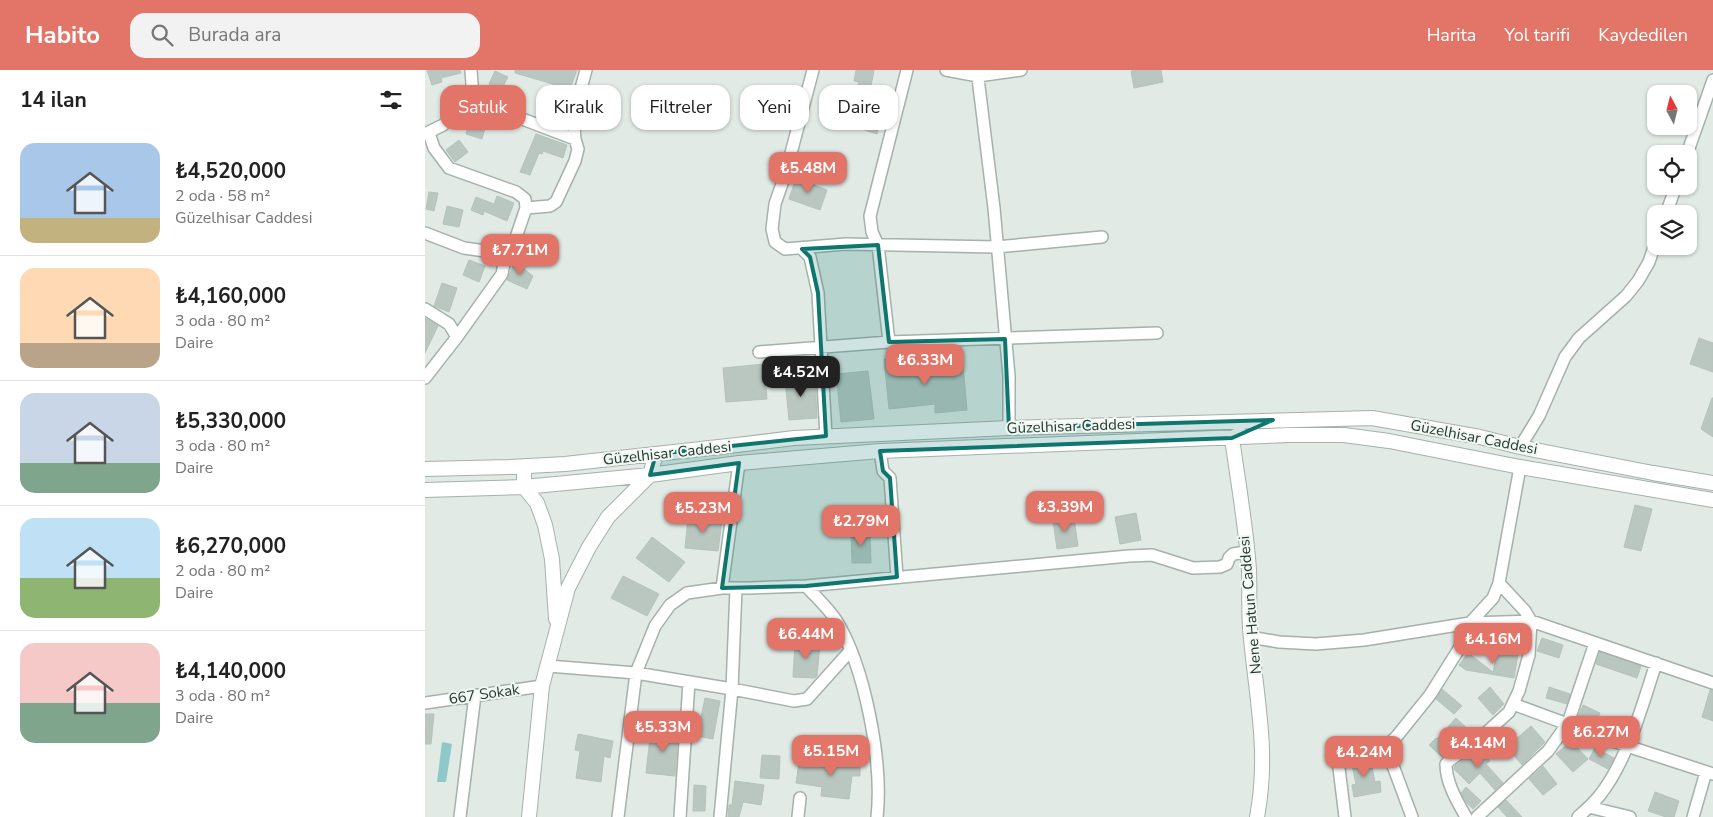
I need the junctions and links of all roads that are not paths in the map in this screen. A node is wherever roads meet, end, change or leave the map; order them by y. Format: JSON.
{"nodes":[{"id":1,"x":471,"y":70,"type":"edge"},
{"id":2,"x":586,"y":70,"type":"edge"},
{"id":3,"x":813,"y":70,"type":"edge"},
{"id":4,"x":907,"y":70,"type":"edge"},
{"id":5,"x":946,"y":70,"type":"edge"},
{"id":6,"x":1021,"y":70,"type":"edge"},
{"id":7,"x":977,"y":73,"type":"edge"},
{"id":8,"x":1713,"y":80,"type":"edge"},
{"id":9,"x":472,"y":85,"type":"edge"},
{"id":10,"x":526,"y":120,"type":"edge"},
{"id":11,"x":440,"y":126,"type":"edge"},
{"id":12,"x":427,"y":133,"type":"edge"},
{"id":13,"x":575,"y":139,"type":"junction"},
{"id":14,"x":1690,"y":145,"type":"edge"},
{"id":15,"x":526,"y":208,"type":"junction"},
{"id":16,"x":425,"y":233,"type":"edge"},
{"id":17,"x":1102,"y":238,"type":"dead end"},
{"id":18,"x":878,"y":245,"type":"junction"},
{"id":19,"x":996,"y":247,"type":"junction"},
{"id":20,"x":802,"y":249,"type":"junction"},
{"id":21,"x":506,"y":254,"type":"junction"},
{"id":22,"x":1651,"y":255,"type":"edge"},
{"id":23,"x":425,"y":309,"type":"edge"},
{"id":24,"x":1157,"y":333,"type":"dead end"},
{"id":25,"x":457,"y":337,"type":"junction"},
{"id":26,"x":1005,"y":338,"type":"junction"},
{"id":27,"x":889,"y":342,"type":"junction"},
{"id":28,"x":821,"y":348,"type":"junction"},
{"id":29,"x":759,"y":352,"type":"dead end"},
{"id":30,"x":425,"y":378,"type":"edge"},
{"id":31,"x":1273,"y":420,"type":"junction"},
{"id":32,"x":1009,"y":428,"type":"junction"},
{"id":33,"x":826,"y":436,"type":"junction"},
{"id":34,"x":1232,"y":438,"type":"junction"},
{"id":35,"x":1520,"y":447,"type":"junction"},
{"id":36,"x":880,"y":451,"type":"junction"},
{"id":37,"x":656,"y":454,"type":"junction"},
{"id":38,"x":739,"y":463,"type":"junction"},
{"id":39,"x":524,"y":466,"type":"junction"},
{"id":40,"x":1520,"y":467,"type":"junction"},
{"id":41,"x":425,"y":469,"type":"edge"},
{"id":42,"x":650,"y":476,"type":"junction"},
{"id":43,"x":1713,"y":482,"type":"edge"},
{"id":44,"x":524,"y":487,"type":"junction"},
{"id":45,"x":425,"y":490,"type":"edge"},
{"id":46,"x":1713,"y":500,"type":"edge"},
{"id":47,"x":1246,"y":552,"type":"junction"},
{"id":48,"x":897,"y":577,"type":"junction"},
{"id":49,"x":1499,"y":583,"type":"junction"},
{"id":50,"x":806,"y":586,"type":"junction"},
{"id":51,"x":721,"y":588,"type":"junction"},
{"id":52,"x":736,"y":588,"type":"junction"},
{"id":53,"x":1531,"y":621,"type":"junction"},
{"id":54,"x":1470,"y":622,"type":"junction"},
{"id":55,"x":556,"y":630,"type":"junction"},
{"id":56,"x":1251,"y":637,"type":"junction"},
{"id":57,"x":1595,"y":643,"type":"junction"},
{"id":58,"x":850,"y":651,"type":"junction"},
{"id":59,"x":1656,"y":663,"type":"junction"},
{"id":60,"x":548,"y":666,"type":"junction"},
{"id":61,"x":636,"y":673,"type":"junction"},
{"id":62,"x":689,"y":682,"type":"junction"},
{"id":63,"x":1713,"y":683,"type":"edge"},
{"id":64,"x":542,"y":686,"type":"junction"},
{"id":65,"x":732,"y":689,"type":"junction"},
{"id":66,"x":475,"y":696,"type":"junction"},
{"id":67,"x":425,"y":702,"type":"edge"},
{"id":68,"x":1513,"y":704,"type":"junction"},
{"id":69,"x":1568,"y":723,"type":"junction"},
{"id":70,"x":1627,"y":746,"type":"junction"},
{"id":71,"x":1338,"y":760,"type":"dead end"},
{"id":72,"x":1710,"y":773,"type":"edge"},
{"id":73,"x":800,"y":798,"type":"dead end"},
{"id":74,"x":1589,"y":807,"type":"junction"},
{"id":75,"x":460,"y":817,"type":"edge"},
{"id":76,"x":529,"y":817,"type":"edge"},
{"id":77,"x":618,"y":817,"type":"edge"},
{"id":78,"x":680,"y":817,"type":"edge"},
{"id":79,"x":720,"y":817,"type":"edge"},
{"id":80,"x":798,"y":817,"type":"edge"},
{"id":81,"x":877,"y":817,"type":"edge"},
{"id":82,"x":1257,"y":817,"type":"edge"},
{"id":83,"x":1345,"y":817,"type":"edge"},
{"id":84,"x":1412,"y":817,"type":"edge"},
{"id":85,"x":1466,"y":817,"type":"edge"},
{"id":86,"x":1477,"y":817,"type":"edge"},
{"id":87,"x":1578,"y":817,"type":"edge"},
{"id":88,"x":1630,"y":817,"type":"edge"},
{"id":89,"x":1693,"y":817,"type":"edge"}],
"edges":[{"from":1,"to":9,"type":"street"},
{"from":2,"to":13,"type":"street"},
{"from":3,"to":20,"type":"street"},
{"from":4,"to":18,"type":"street"},
{"from":5,"to":7,"type":"street"},
{"from":6,"to":7,"type":"street"},
{"from":7,"to":19,"type":"street"},
{"from":8,"to":14,"type":"street"},
{"from":10,"to":13,"type":"street"},
{"from":11,"to":12,"type":"street"},
{"from":12,"to":15,"type":"street"},
{"from":13,"to":15,"type":"street"},
{"from":15,"to":21,"type":"street"},
{"from":16,"to":21,"type":"street"},
{"from":17,"to":19,"type":"street"},
{"from":18,"to":19,"type":"street"},
{"from":18,"to":20,"type":"street"},
{"from":18,"to":27,"type":"street"},
{"from":19,"to":26,"type":"street"},
{"from":20,"to":28,"type":"street"},
{"from":21,"to":25,"type":"street"},
{"from":22,"to":35,"type":"street"},
{"from":23,"to":25,"type":"street"},
{"from":24,"to":26,"type":"street"},
{"from":25,"to":30,"type":"street"},
{"from":26,"to":27,"type":"street"},
{"from":26,"to":32,"type":"street"},
{"from":27,"to":28,"type":"street"},
{"from":28,"to":29,"type":"street"},
{"from":28,"to":33,"type":"street"},
{"from":31,"to":32,"type":"street","name":"Güzelhisar Caddesi"},
{"from":31,"to":34,"type":"street"},
{"from":31,"to":35,"type":"street","name":"Güzelhisar Caddesi"},
{"from":32,"to":33,"type":"street","name":"Güzelhisar Caddesi"},
{"from":33,"to":37,"type":"street","name":"Güzelhisar Caddesi"},
{"from":34,"to":36,"type":"street","name":"Güzelhisar Caddesi"},
{"from":34,"to":40,"type":"street","name":"Güzelhisar Caddesi"},
{"from":34,"to":47,"type":"street","name":"Nene Hatun Caddesi"},
{"from":35,"to":43,"type":"street","name":"Güzelhisar Caddesi"},
{"from":36,"to":38,"type":"street","name":"Güzelhisar Caddesi"},
{"from":36,"to":48,"type":"street"},
{"from":37,"to":39,"type":"street","name":"Güzelhisar Caddesi"},
{"from":37,"to":42,"type":"street"},
{"from":38,"to":42,"type":"street","name":"Güzelhisar Caddesi"},
{"from":38,"to":51,"type":"street"},
{"from":39,"to":41,"type":"street","name":"Güzelhisar Caddesi"},
{"from":39,"to":44,"type":"street"},
{"from":40,"to":46,"type":"street","name":"Güzelhisar Caddesi"},
{"from":40,"to":49,"type":"street"},
{"from":42,"to":44,"type":"street","name":"Güzelhisar Caddesi"},
{"from":42,"to":55,"type":"street"},
{"from":44,"to":45,"type":"street","name":"Güzelhisar Caddesi"},
{"from":44,"to":55,"type":"street"},
{"from":47,"to":48,"type":"street"},
{"from":47,"to":56,"type":"street","name":"Nene Hatun Caddesi"},
{"from":48,"to":50,"type":"street"},
{"from":49,"to":53,"type":"street"},
{"from":49,"to":54,"type":"street"},
{"from":50,"to":52,"type":"street"},
{"from":50,"to":58,"type":"street"},
{"from":51,"to":52,"type":"street"},
{"from":51,"to":61,"type":"street"},
{"from":52,"to":65,"type":"street"},
{"from":53,"to":54,"type":"street"},
{"from":53,"to":57,"type":"street"},
{"from":53,"to":68,"type":"street"},
{"from":54,"to":56,"type":"street"},
{"from":54,"to":84,"type":"street"},
{"from":55,"to":60,"type":"street"},
{"from":56,"to":82,"type":"street","name":"Nene Hatun Caddesi"},
{"from":57,"to":59,"type":"street"},
{"from":57,"to":69,"type":"street"},
{"from":58,"to":65,"type":"street"},
{"from":58,"to":81,"type":"street"},
{"from":59,"to":63,"type":"street"},
{"from":59,"to":70,"type":"street"},
{"from":60,"to":61,"type":"street"},
{"from":60,"to":64,"type":"street"},
{"from":61,"to":62,"type":"street"},
{"from":61,"to":77,"type":"street"},
{"from":62,"to":65,"type":"street"},
{"from":62,"to":78,"type":"street"},
{"from":64,"to":66,"type":"street","name":"667 Sokak"},
{"from":64,"to":76,"type":"street"},
{"from":65,"to":79,"type":"street"},
{"from":66,"to":67,"type":"street","name":"667 Sokak"},
{"from":66,"to":75,"type":"street"},
{"from":68,"to":69,"type":"street"},
{"from":68,"to":85,"type":"street"},
{"from":69,"to":70,"type":"street"},
{"from":69,"to":86,"type":"street"},
{"from":70,"to":72,"type":"street"},
{"from":70,"to":74,"type":"street"},
{"from":71,"to":83,"type":"street"},
{"from":72,"to":89,"type":"street"},
{"from":73,"to":80,"type":"street"},
{"from":74,"to":87,"type":"street"},
{"from":74,"to":88,"type":"street"}]}
